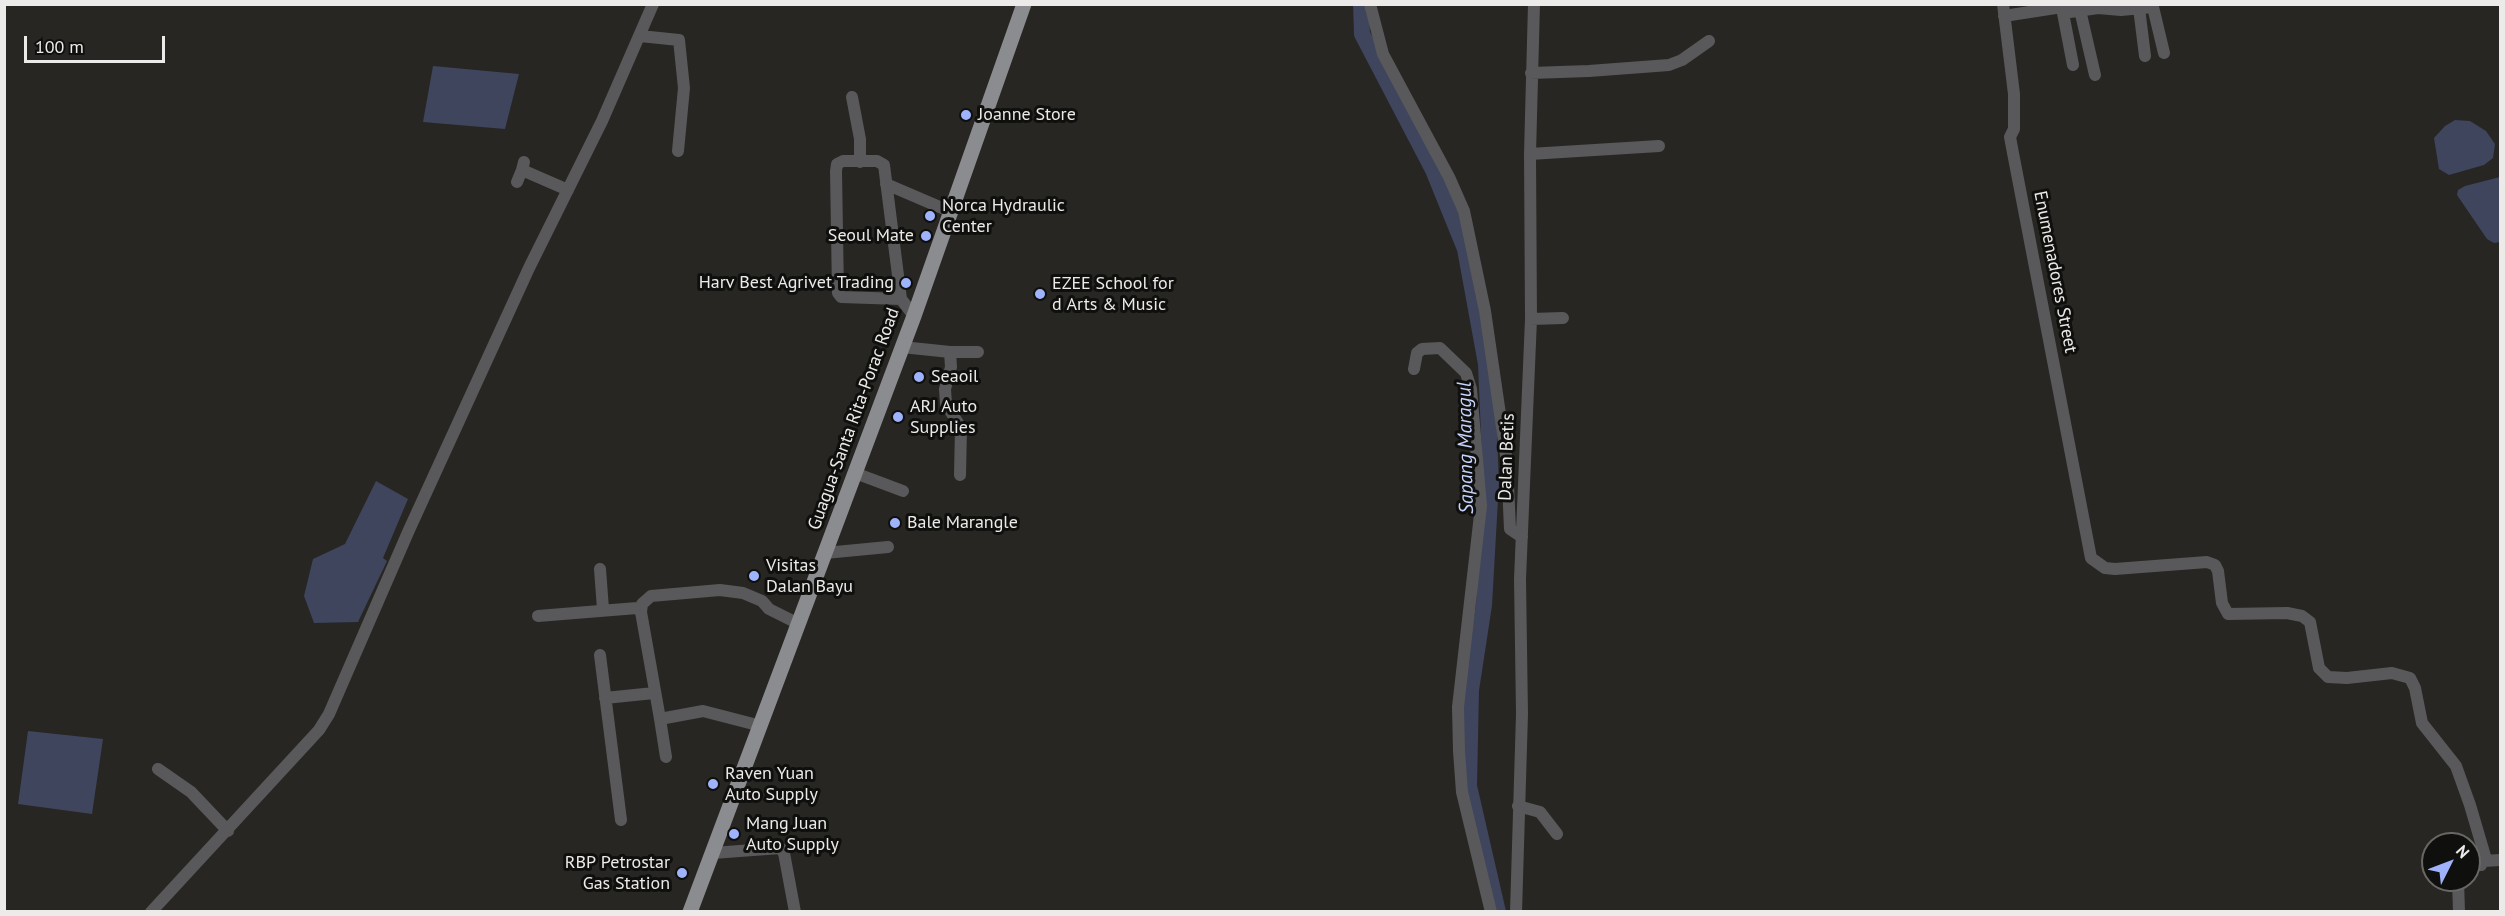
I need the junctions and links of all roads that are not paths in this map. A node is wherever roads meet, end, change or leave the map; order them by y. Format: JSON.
{"nodes":[{"id":1,"x":653,"y":4,"type":"edge"},
{"id":2,"x":1024,"y":4,"type":"edge"},
{"id":3,"x":1370,"y":4,"type":"edge"},
{"id":4,"x":1534,"y":4,"type":"edge"},
{"id":5,"x":2062,"y":8,"type":"edge"},
{"id":6,"x":2139,"y":8,"type":"junction"},
{"id":7,"x":2004,"y":10,"type":"edge"},
{"id":8,"x":2080,"y":10,"type":"junction"},
{"id":9,"x":640,"y":36,"type":"junction"},
{"id":10,"x":1708,"y":41,"type":"dead end"},
{"id":11,"x":2164,"y":53,"type":"dead end"},
{"id":12,"x":2145,"y":56,"type":"dead end"},
{"id":13,"x":2073,"y":65,"type":"dead end"},
{"id":14,"x":1532,"y":73,"type":"junction"},
{"id":15,"x":2095,"y":75,"type":"dead end"},
{"id":16,"x":852,"y":97,"type":"dead end"},
{"id":17,"x":1659,"y":147,"type":"dead end"},
{"id":18,"x":678,"y":151,"type":"dead end"},
{"id":19,"x":1530,"y":154,"type":"junction"},
{"id":20,"x":860,"y":162,"type":"junction"},
{"id":21,"x":517,"y":182,"type":"dead end"},
{"id":22,"x":886,"y":184,"type":"junction"},
{"id":23,"x":568,"y":190,"type":"junction"},
{"id":24,"x":950,"y":211,"type":"junction"},
{"id":25,"x":901,"y":299,"type":"junction"},
{"id":26,"x":914,"y":316,"type":"junction"},
{"id":27,"x":1563,"y":318,"type":"dead end"},
{"id":28,"x":1531,"y":319,"type":"junction"},
{"id":29,"x":902,"y":348,"type":"junction"},
{"id":30,"x":950,"y":352,"type":"junction"},
{"id":31,"x":978,"y":352,"type":"dead end"},
{"id":32,"x":1414,"y":369,"type":"dead end"},
{"id":33,"x":855,"y":473,"type":"junction"},
{"id":34,"x":960,"y":475,"type":"dead end"},
{"id":35,"x":903,"y":491,"type":"dead end"},
{"id":36,"x":1522,"y":537,"type":"junction"},
{"id":37,"x":888,"y":547,"type":"dead end"},
{"id":38,"x":825,"y":553,"type":"junction"},
{"id":39,"x":600,"y":570,"type":"dead end"},
{"id":40,"x":603,"y":609,"type":"junction"},
{"id":41,"x":641,"y":612,"type":"junction"},
{"id":42,"x":537,"y":616,"type":"dead end"},
{"id":43,"x":799,"y":624,"type":"junction"},
{"id":44,"x":600,"y":655,"type":"dead end"},
{"id":45,"x":654,"y":693,"type":"junction"},
{"id":46,"x":605,"y":699,"type":"junction"},
{"id":47,"x":660,"y":719,"type":"junction"},
{"id":48,"x":761,"y":726,"type":"junction"},
{"id":49,"x":666,"y":757,"type":"dead end"},
{"id":50,"x":158,"y":770,"type":"dead end"},
{"id":51,"x":1518,"y":806,"type":"junction"},
{"id":52,"x":621,"y":820,"type":"dead end"},
{"id":53,"x":228,"y":831,"type":"junction"},
{"id":54,"x":1557,"y":834,"type":"dead end"},
{"id":55,"x":714,"y":854,"type":"junction"},
{"id":56,"x":2500,"y":860,"type":"edge"},
{"id":57,"x":2484,"y":861,"type":"junction"},
{"id":58,"x":2481,"y":865,"type":"edge"},
{"id":59,"x":2458,"y":892,"type":"edge"},
{"id":60,"x":151,"y":912,"type":"edge"},
{"id":61,"x":690,"y":912,"type":"edge"},
{"id":62,"x":795,"y":912,"type":"edge"},
{"id":63,"x":1491,"y":912,"type":"edge"},
{"id":64,"x":1516,"y":912,"type":"edge"},
{"id":65,"x":2459,"y":912,"type":"edge"}],
"edges":[{"from":1,"to":9,"type":"street"},
{"from":2,"to":24,"type":"main road","name":"Guagua-Santa Rita-Porac Road"},
{"from":3,"to":36,"type":"street"},
{"from":4,"to":14,"type":"street","name":"Dalan Betis"},
{"from":5,"to":7,"type":"street"},
{"from":5,"to":8,"type":"street"},
{"from":5,"to":13,"type":"street"},
{"from":6,"to":8,"type":"street"},
{"from":6,"to":11,"type":"street"},
{"from":6,"to":12,"type":"street"},
{"from":7,"to":57,"type":"street","name":"Enumenadores Street"},
{"from":8,"to":15,"type":"street"},
{"from":9,"to":18,"type":"street"},
{"from":9,"to":23,"type":"street"},
{"from":10,"to":14,"type":"street"},
{"from":14,"to":19,"type":"street","name":"Dalan Betis"},
{"from":16,"to":20,"type":"street"},
{"from":17,"to":19,"type":"street"},
{"from":19,"to":28,"type":"street","name":"Dalan Betis"},
{"from":20,"to":22,"type":"street"},
{"from":20,"to":25,"type":"street"},
{"from":21,"to":23,"type":"street"},
{"from":22,"to":24,"type":"street"},
{"from":22,"to":25,"type":"street"},
{"from":23,"to":53,"type":"street"},
{"from":24,"to":26,"type":"main road","name":"Guagua-Santa Rita-Porac Road"},
{"from":25,"to":26,"type":"street"},
{"from":26,"to":29,"type":"main road","name":"Guagua-Santa Rita-Porac Road"},
{"from":27,"to":28,"type":"street"},
{"from":28,"to":36,"type":"street","name":"Dalan Betis"},
{"from":29,"to":30,"type":"street"},
{"from":29,"to":33,"type":"main road","name":"Guagua-Santa Rita-Porac Road"},
{"from":30,"to":31,"type":"street"},
{"from":30,"to":34,"type":"street"},
{"from":32,"to":63,"type":"street"},
{"from":33,"to":35,"type":"street"},
{"from":33,"to":38,"type":"main road","name":"Guagua-Santa Rita-Porac Road"},
{"from":36,"to":51,"type":"street","name":"Dalan Betis"},
{"from":37,"to":38,"type":"street"},
{"from":38,"to":43,"type":"main road","name":"Guagua-Santa Rita-Porac Road"},
{"from":39,"to":40,"type":"street"},
{"from":40,"to":41,"type":"street"},
{"from":40,"to":42,"type":"street"},
{"from":41,"to":43,"type":"street"},
{"from":41,"to":45,"type":"street"},
{"from":43,"to":48,"type":"main road","name":"Guagua-Santa Rita-Porac Road"},
{"from":44,"to":46,"type":"street"},
{"from":45,"to":46,"type":"street"},
{"from":45,"to":47,"type":"street"},
{"from":46,"to":52,"type":"street"},
{"from":47,"to":48,"type":"street"},
{"from":47,"to":49,"type":"street"},
{"from":48,"to":55,"type":"main road","name":"Guagua-Santa Rita-Porac Road"},
{"from":50,"to":53,"type":"street"},
{"from":51,"to":54,"type":"street"},
{"from":51,"to":64,"type":"street","name":"Dalan Betis"},
{"from":53,"to":60,"type":"street"},
{"from":55,"to":61,"type":"main road","name":"Guagua-Santa Rita-Porac Road"},
{"from":55,"to":62,"type":"street"},
{"from":56,"to":57,"type":"street"},
{"from":57,"to":58,"type":"street"},
{"from":59,"to":65,"type":"street"}]}
